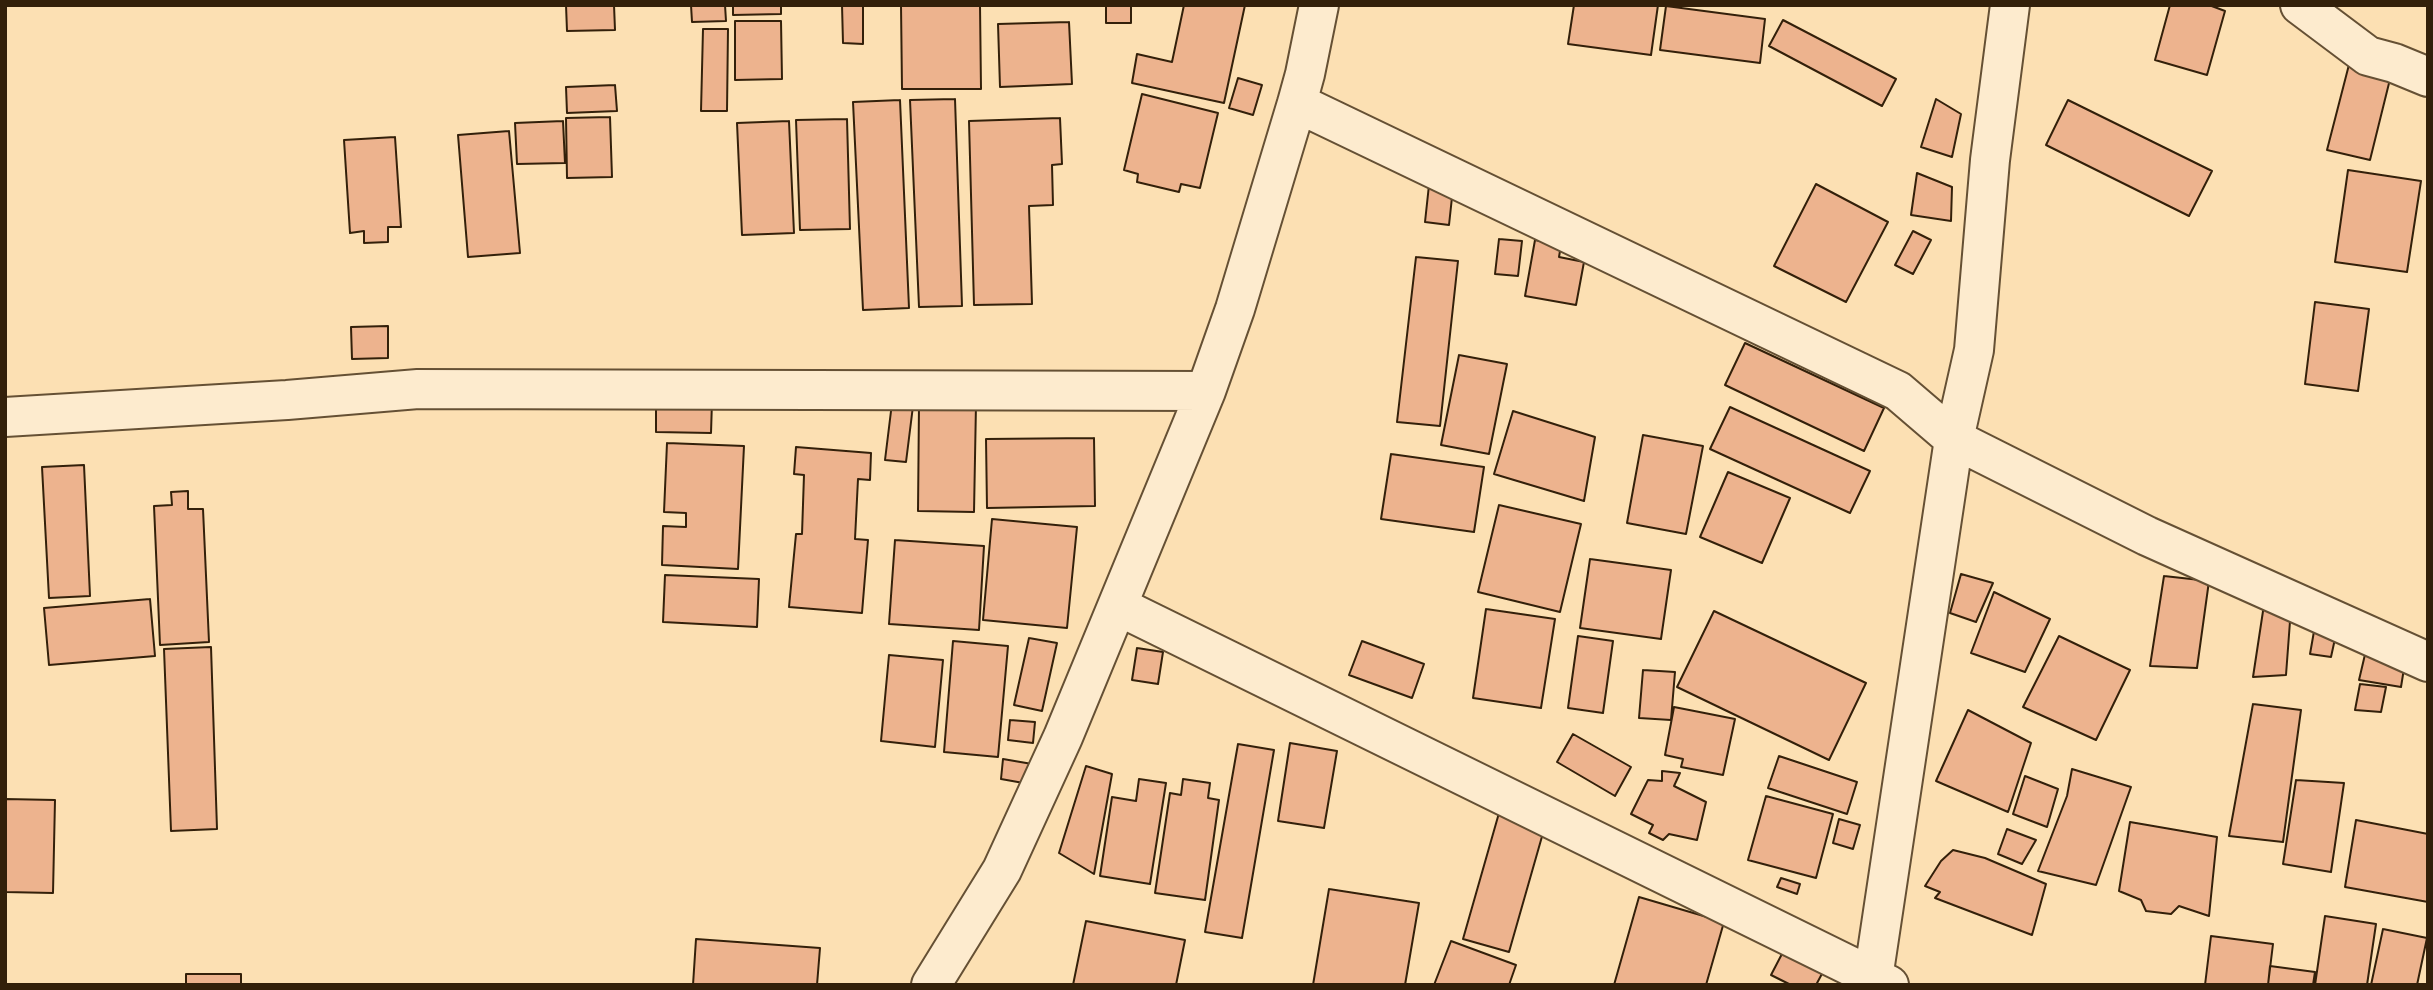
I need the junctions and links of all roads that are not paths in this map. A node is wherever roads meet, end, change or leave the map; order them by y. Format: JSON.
{"nodes":[{"id":1,"x":1319,"y":5,"type":"edge"},
{"id":2,"x":2010,"y":5,"type":"edge"},
{"id":3,"x":2300,"y":5,"type":"edge"},
{"id":4,"x":2428,"y":77,"type":"edge"},
{"id":5,"x":1297,"y":103,"type":"junction"},
{"id":6,"x":1206,"y":391,"type":"junction"},
{"id":7,"x":5,"y":417,"type":"edge"},
{"id":8,"x":1954,"y":439,"type":"junction"},
{"id":9,"x":1118,"y":606,"type":"junction"},
{"id":10,"x":2428,"y":662,"type":"edge"},
{"id":11,"x":1878,"y":982,"type":"edge"},
{"id":12,"x":931,"y":985,"type":"edge"}],
"edges":[{"from":1,"to":5,"type":"street"},
{"from":2,"to":8,"type":"street"},
{"from":3,"to":4,"type":"street"},
{"from":5,"to":6,"type":"street"},
{"from":5,"to":8,"type":"street"},
{"from":6,"to":7,"type":"street"},
{"from":6,"to":9,"type":"street"},
{"from":8,"to":10,"type":"street"},
{"from":8,"to":11,"type":"street"},
{"from":9,"to":11,"type":"street"},
{"from":9,"to":12,"type":"street"}]}
